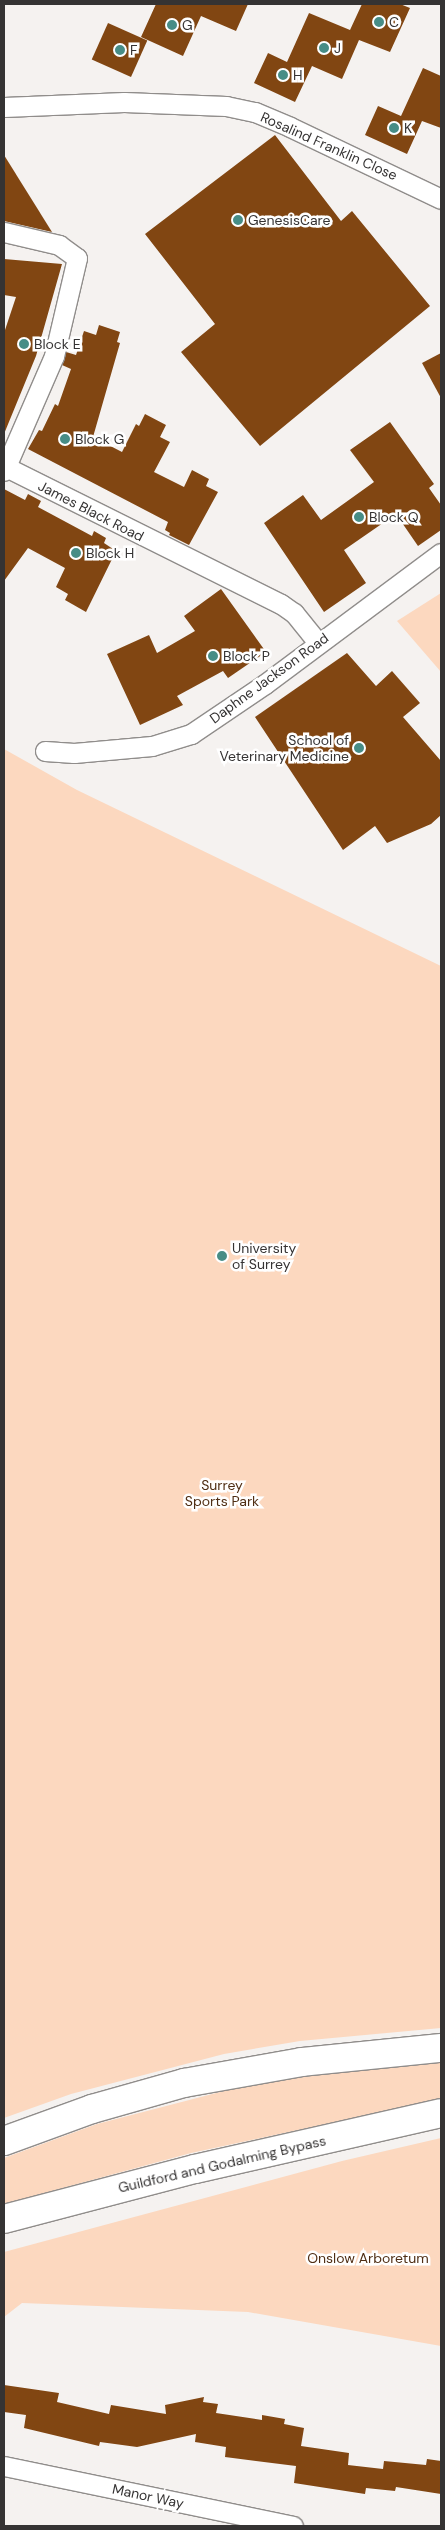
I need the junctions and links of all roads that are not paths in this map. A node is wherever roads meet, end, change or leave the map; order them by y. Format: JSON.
{"nodes":[{"id":1,"x":4,"y":106,"type":"edge"},
{"id":2,"x":441,"y":199,"type":"edge"},
{"id":3,"x":4,"y":232,"type":"edge"},
{"id":4,"x":4,"y":468,"type":"edge"},
{"id":5,"x":441,"y":553,"type":"edge"},
{"id":6,"x":318,"y":643,"type":"junction"},
{"id":7,"x":45,"y":751,"type":"dead end"},
{"id":8,"x":441,"y":2048,"type":"edge"},
{"id":9,"x":441,"y":2113,"type":"edge"},
{"id":10,"x":4,"y":2141,"type":"edge"},
{"id":11,"x":4,"y":2219,"type":"edge"},
{"id":12,"x":4,"y":2466,"type":"edge"},
{"id":13,"x":293,"y":2526,"type":"edge"}],
"edges":[{"from":1,"to":2,"type":"street","name":"Rosalind Franklin Close"},
{"from":3,"to":4,"type":"street"},
{"from":4,"to":6,"type":"street","name":"James Black Road"},
{"from":5,"to":6,"type":"street","name":"Daphne Jackson Road"},
{"from":6,"to":7,"type":"street","name":"Daphne Jackson Road"},
{"from":8,"to":10,"type":"highway"},
{"from":9,"to":11,"type":"highway","name":"Guildford and Godalming Bypass"},
{"from":12,"to":13,"type":"street","name":"Manor Way"}]}
